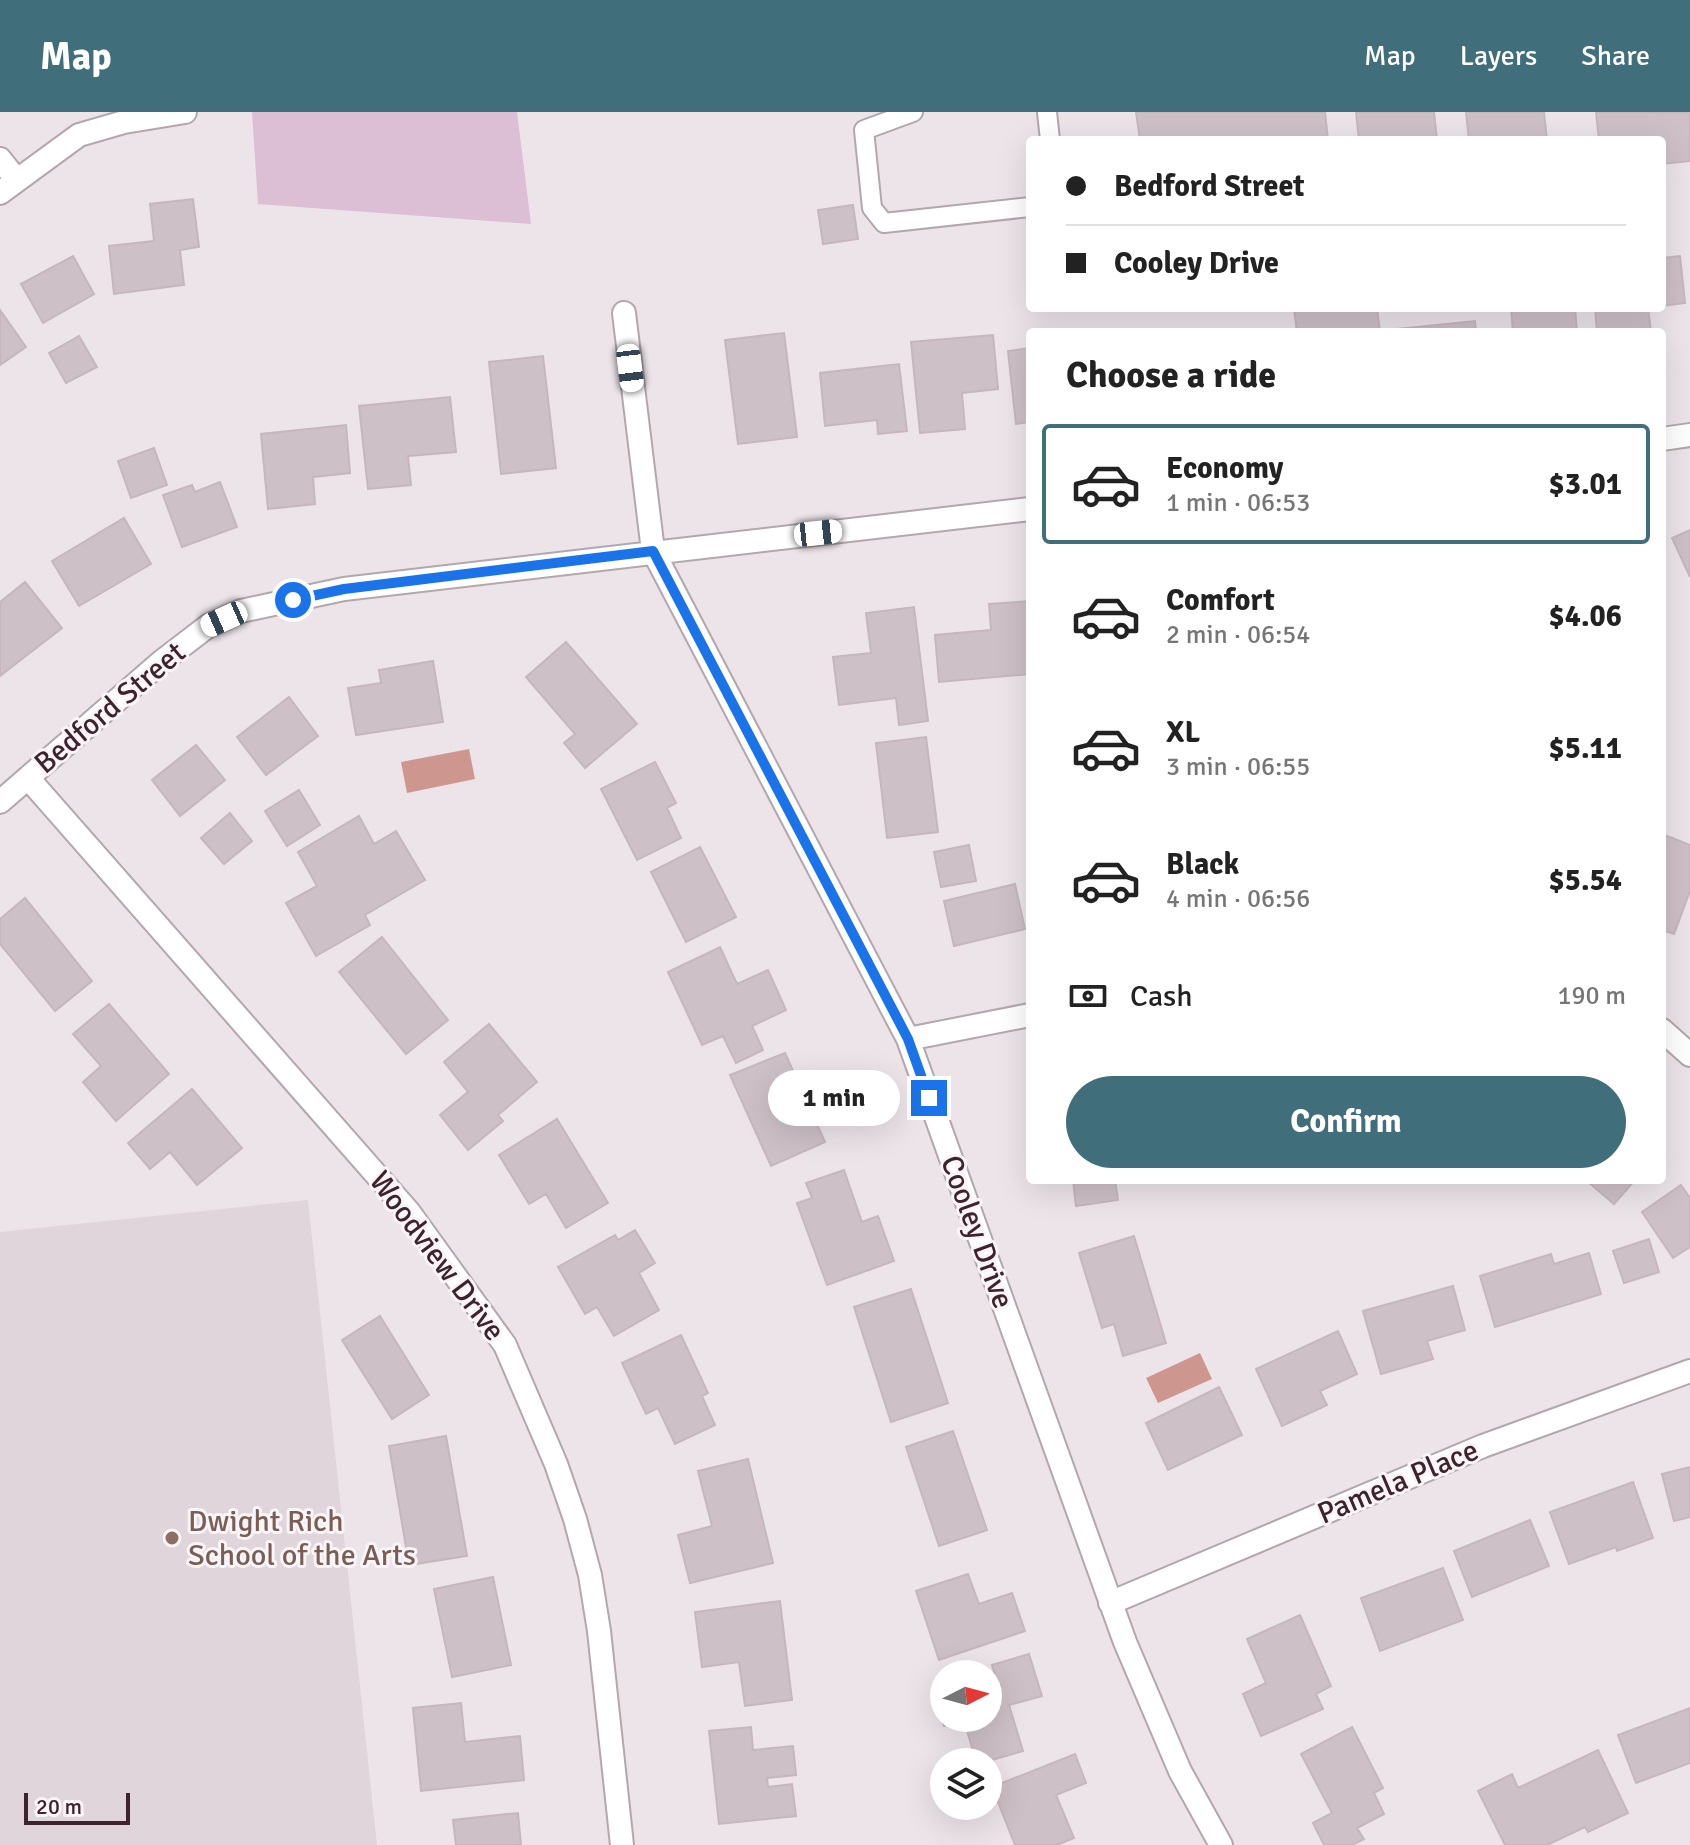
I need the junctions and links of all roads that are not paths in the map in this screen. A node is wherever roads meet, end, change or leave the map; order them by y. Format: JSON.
{"nodes":[{"id":1,"x":185,"y":112,"type":"edge"},
{"id":2,"x":913,"y":112,"type":"edge"},
{"id":3,"x":1047,"y":112,"type":"edge"},
{"id":4,"x":1050,"y":136,"type":"edge"},
{"id":5,"x":0,"y":159,"type":"edge"},
{"id":6,"x":8,"y":186,"type":"edge"},
{"id":7,"x":1026,"y":207,"type":"edge"},
{"id":8,"x":624,"y":313,"type":"dead end"},
{"id":9,"x":1690,"y":435,"type":"edge"},
{"id":10,"x":1666,"y":438,"type":"edge"},
{"id":11,"x":1026,"y":509,"type":"edge"},
{"id":12,"x":653,"y":551,"type":"junction"},
{"id":13,"x":28,"y":778,"type":"junction"},
{"id":14,"x":0,"y":802,"type":"edge"},
{"id":15,"x":1026,"y":1016,"type":"edge"},
{"id":16,"x":1666,"y":1034,"type":"edge"},
{"id":17,"x":908,"y":1039,"type":"junction"},
{"id":18,"x":1690,"y":1055,"type":"edge"},
{"id":19,"x":1690,"y":1371,"type":"edge"},
{"id":20,"x":1110,"y":1603,"type":"junction"},
{"id":21,"x":622,"y":1845,"type":"edge"},
{"id":22,"x":1221,"y":1845,"type":"edge"}],
"edges":[{"from":1,"to":6,"type":"street"},
{"from":2,"to":7,"type":"lane"},
{"from":3,"to":4,"type":"lane"},
{"from":5,"to":6,"type":"street"},
{"from":8,"to":12,"type":"street","name":"Cooley Drive"},
{"from":9,"to":10,"type":"street"},
{"from":11,"to":12,"type":"street","name":"Bedford Street"},
{"from":12,"to":13,"type":"street","name":"Bedford Street"},
{"from":12,"to":17,"type":"street","name":"Cooley Drive"},
{"from":13,"to":14,"type":"street","name":"Bedford Street"},
{"from":13,"to":21,"type":"street","name":"Woodview Drive"},
{"from":15,"to":17,"type":"street"},
{"from":16,"to":18,"type":"street"},
{"from":17,"to":20,"type":"street","name":"Cooley Drive"},
{"from":19,"to":20,"type":"street","name":"Pamela Place"},
{"from":20,"to":22,"type":"street","name":"Cooley Drive"}]}
